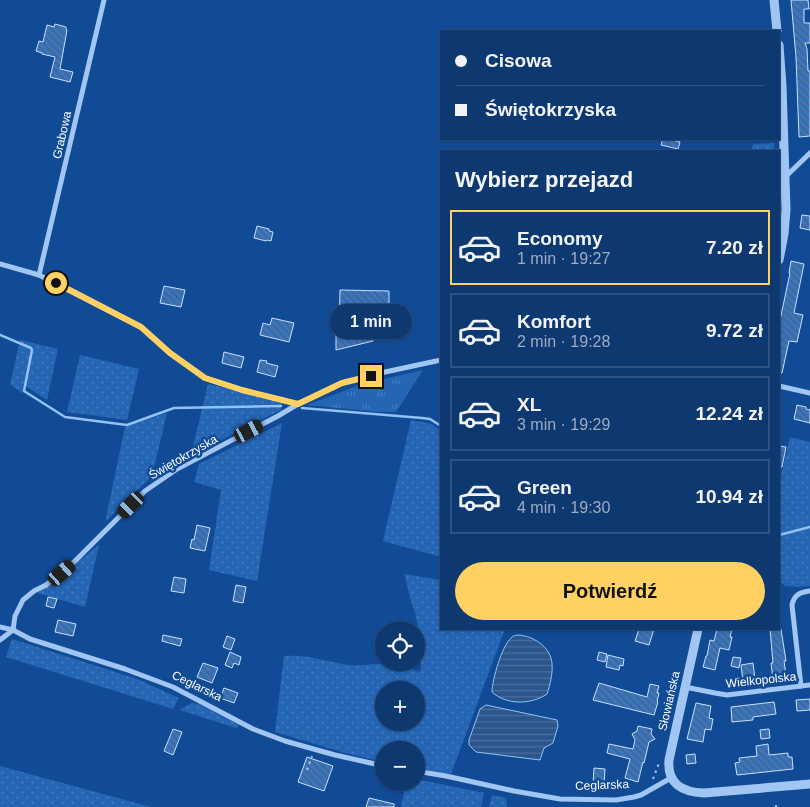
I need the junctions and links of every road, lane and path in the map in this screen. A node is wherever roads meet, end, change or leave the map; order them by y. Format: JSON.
{"nodes":[{"id":1,"x":104,"y":0,"type":"edge"},
{"id":2,"x":774,"y":0,"type":"edge"},
{"id":3,"x":777,"y":30,"type":"edge"},
{"id":4,"x":780,"y":59,"type":"edge"},
{"id":5,"x":810,"y":153,"type":"edge"},
{"id":6,"x":782,"y":180,"type":"edge"},
{"id":7,"x":780,"y":255,"type":"edge"},
{"id":8,"x":0,"y":264,"type":"edge"},
{"id":9,"x":39,"y":275,"type":"junction"},
{"id":10,"x":440,"y":360,"type":"edge"},
{"id":11,"x":780,"y":386,"type":"edge"},
{"id":12,"x":810,"y":393,"type":"edge"},
{"id":13,"x":296,"y":403,"type":"junction"},
{"id":14,"x":810,"y":591,"type":"edge"},
{"id":15,"x":0,"y":627,"type":"edge"},
{"id":16,"x":13,"y":630,"type":"junction"},
{"id":17,"x":698,"y":630,"type":"edge"},
{"id":18,"x":0,"y":640,"type":"edge"},
{"id":19,"x":810,"y":685,"type":"edge"},
{"id":20,"x":801,"y":686,"type":"junction"},
{"id":21,"x":685,"y":687,"type":"junction"},
{"id":22,"x":315,"y":749,"type":"junction"},
{"id":23,"x":375,"y":764,"type":"edge"},
{"id":24,"x":307,"y":770,"type":"dead end"},
{"id":25,"x":425,"y":772,"type":"edge"},
{"id":26,"x":671,"y":778,"type":"junction"},
{"id":27,"x":810,"y":784,"type":"edge"}],
"edges":[{"from":1,"to":9,"type":"street","name":"Grabowa"},
{"from":2,"to":3,"type":"street"},
{"from":4,"to":6,"type":"street"},
{"from":5,"to":6,"type":"street"},
{"from":6,"to":7,"type":"street"},
{"from":8,"to":9,"type":"street"},
{"from":9,"to":13,"type":"street"},
{"from":10,"to":13,"type":"street","name":"Świętokrzyska"},
{"from":11,"to":12,"type":"street"},
{"from":13,"to":16,"type":"street","name":"Świętokrzyska"},
{"from":14,"to":20,"type":"street"},
{"from":15,"to":16,"type":"street","name":"Ceglarska"},
{"from":16,"to":18,"type":"street"},
{"from":16,"to":22,"type":"street","name":"Ceglarska"},
{"from":17,"to":21,"type":"street","name":"Słowiańska"},
{"from":19,"to":20,"type":"street","name":"Wielkopolska"},
{"from":20,"to":21,"type":"street","name":"Wielkopolska"},
{"from":21,"to":26,"type":"street","name":"Słowiańska"},
{"from":22,"to":23,"type":"street","name":"Ceglarska"},
{"from":22,"to":24,"type":"path"},
{"from":25,"to":26,"type":"street","name":"Ceglarska"},
{"from":26,"to":27,"type":"street"}]}
